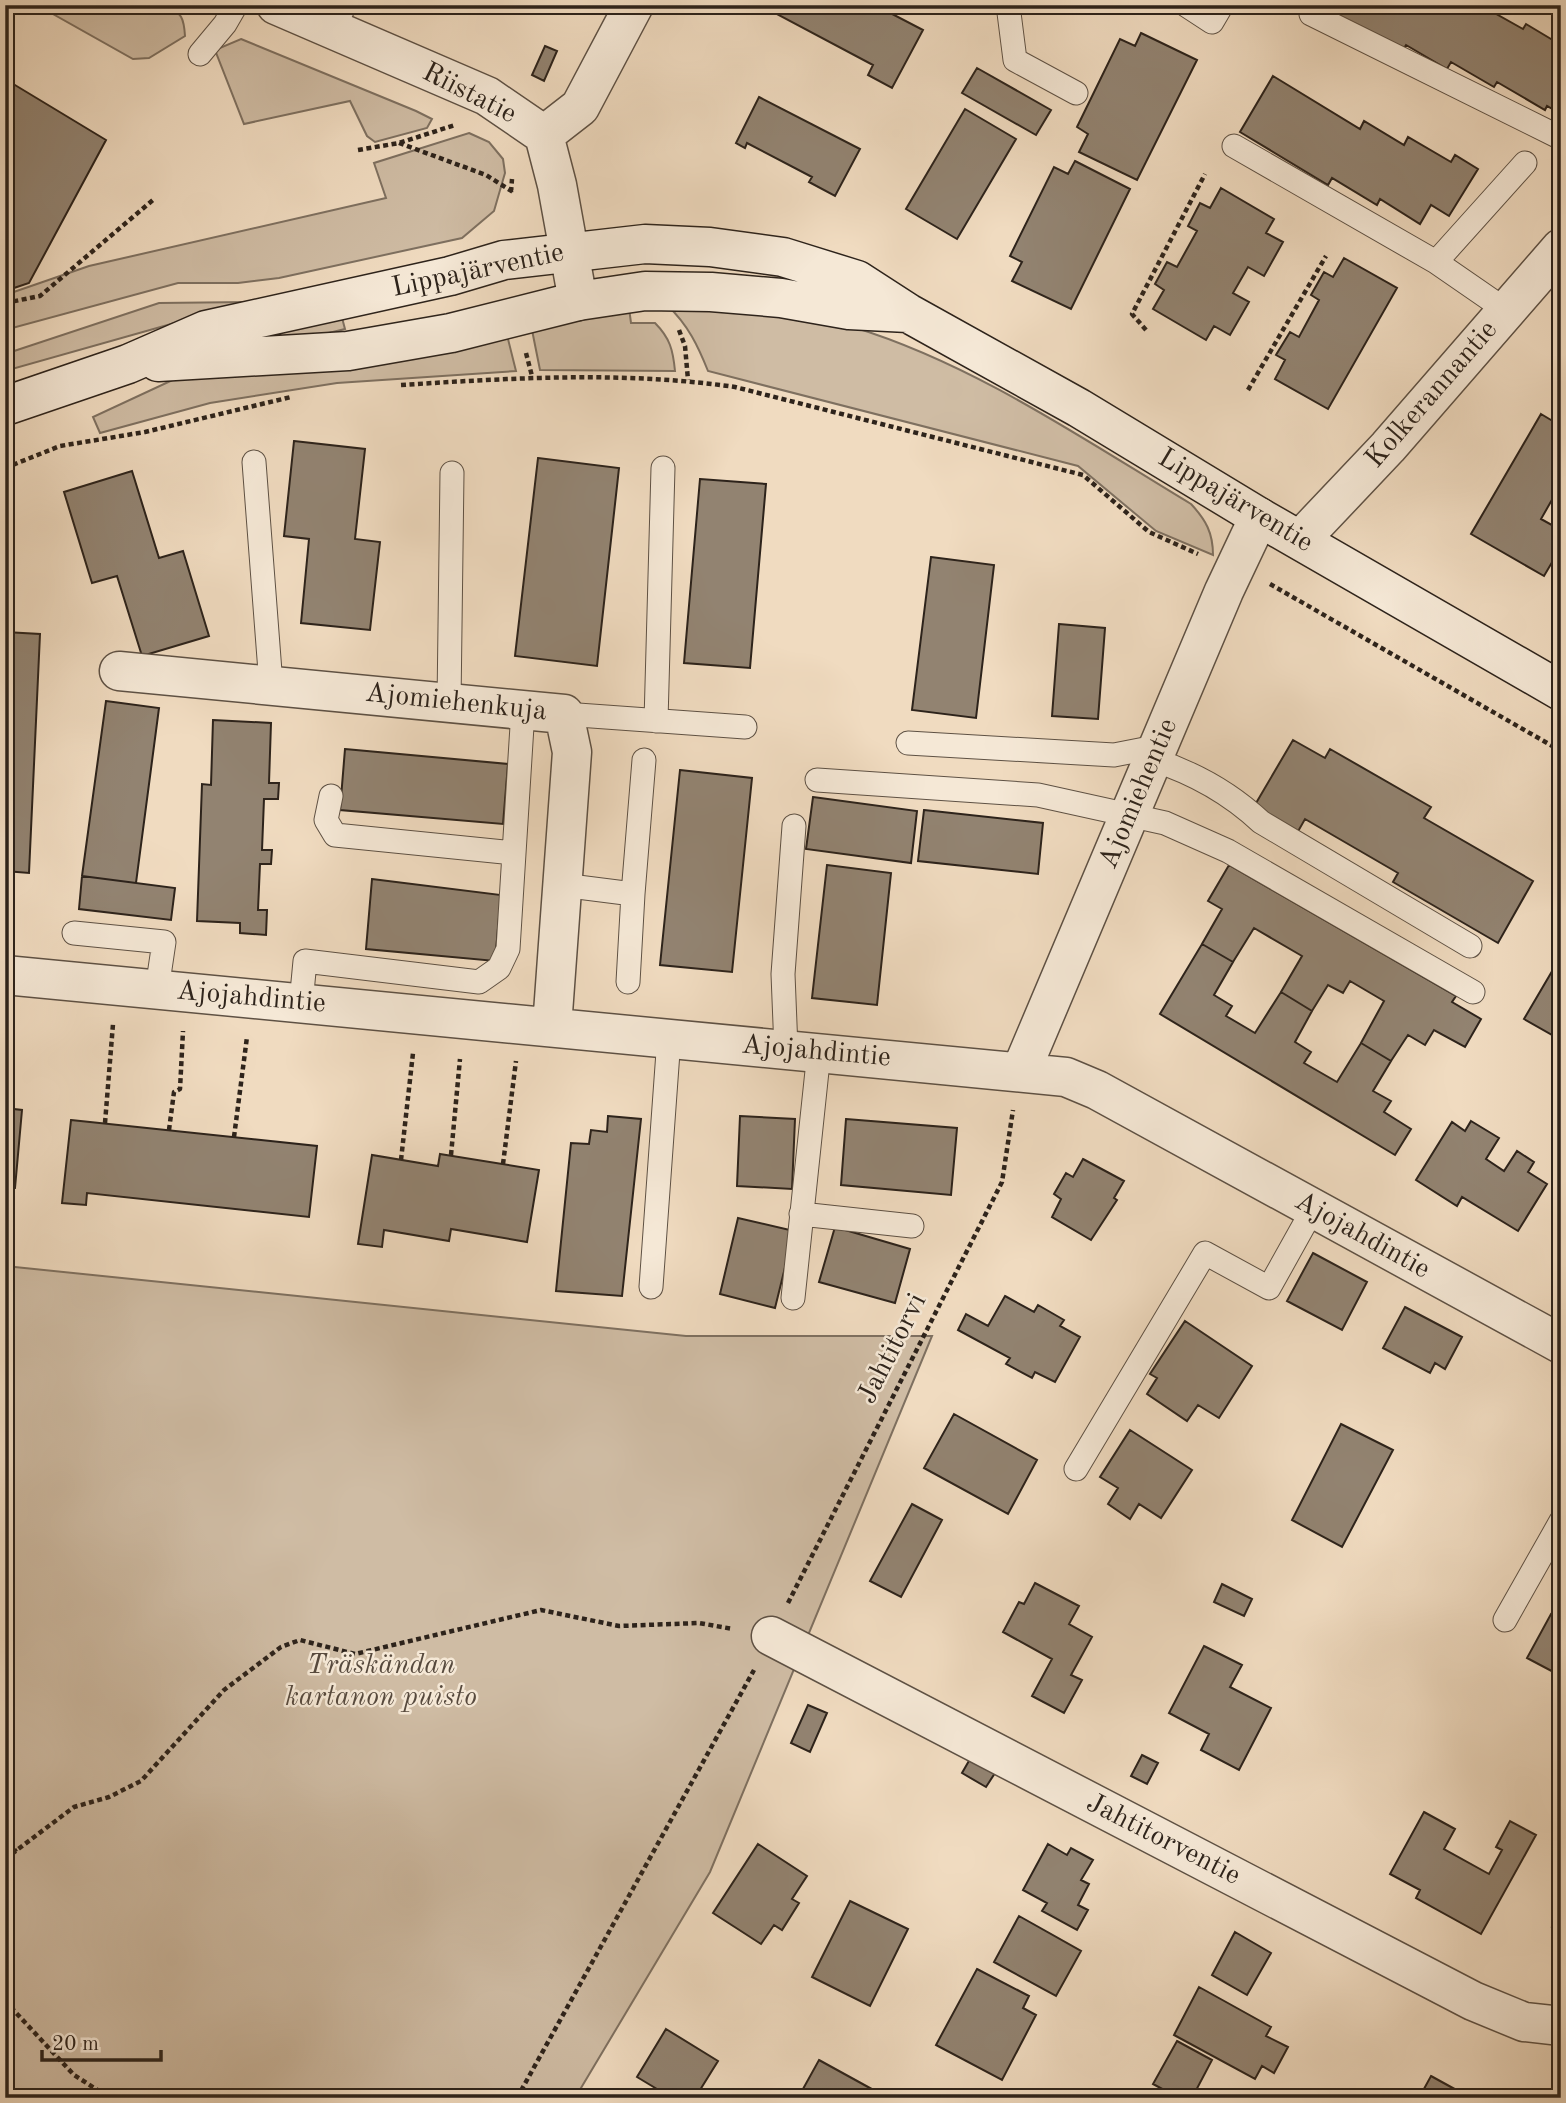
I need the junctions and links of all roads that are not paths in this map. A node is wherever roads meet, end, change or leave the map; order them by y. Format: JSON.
{"nodes":[{"id":1,"x":236,"y":5,"type":"edge"},
{"id":2,"x":275,"y":5,"type":"edge"},
{"id":3,"x":634,"y":5,"type":"edge"},
{"id":4,"x":1008,"y":5,"type":"edge"},
{"id":5,"x":1186,"y":5,"type":"edge"},
{"id":6,"x":1222,"y":5,"type":"edge"},
{"id":7,"x":1311,"y":14,"type":"dead end"},
{"id":8,"x":339,"y":18,"type":"edge"},
{"id":9,"x":200,"y":54,"type":"dead end"},
{"id":10,"x":1076,"y":93,"type":"dead end"},
{"id":11,"x":544,"y":135,"type":"junction"},
{"id":12,"x":1561,"y":138,"type":"edge"},
{"id":13,"x":1234,"y":146,"type":"dead end"},
{"id":14,"x":1525,"y":163,"type":"dead end"},
{"id":15,"x":568,"y":250,"type":"junction"},
{"id":16,"x":1436,"y":262,"type":"junction"},
{"id":17,"x":1555,"y":267,"type":"edge"},
{"id":18,"x":578,"y":301,"type":"junction"},
{"id":19,"x":1507,"y":311,"type":"junction"},
{"id":20,"x":908,"y":313,"type":"junction"},
{"id":21,"x":128,"y":364,"type":"junction"},
{"id":22,"x":5,"y":406,"type":"edge"},
{"id":23,"x":254,"y":462,"type":"dead end"},
{"id":24,"x":663,"y":468,"type":"dead end"},
{"id":25,"x":452,"y":472,"type":"dead end"},
{"id":26,"x":1259,"y":517,"type":"junction"},
{"id":27,"x":1300,"y":540,"type":"junction"},
{"id":28,"x":119,"y":670,"type":"dead end"},
{"id":29,"x":271,"y":685,"type":"junction"},
{"id":30,"x":1561,"y":691,"type":"edge"},
{"id":31,"x":449,"y":703,"type":"junction"},
{"id":32,"x":523,"y":710,"type":"junction"},
{"id":33,"x":564,"y":714,"type":"junction"},
{"id":34,"x":656,"y":721,"type":"junction"},
{"id":35,"x":745,"y":727,"type":"dead end"},
{"id":36,"x":908,"y":743,"type":"dead end"},
{"id":37,"x":1157,"y":753,"type":"junction"},
{"id":38,"x":645,"y":760,"type":"dead end"},
{"id":39,"x":817,"y":780,"type":"dead end"},
{"id":40,"x":331,"y":796,"type":"dead end"},
{"id":41,"x":1131,"y":814,"type":"junction"},
{"id":42,"x":794,"y":826,"type":"dead end"},
{"id":43,"x":514,"y":853,"type":"junction"},
{"id":44,"x":562,"y":885,"type":"junction"},
{"id":45,"x":634,"y":894,"type":"junction"},
{"id":46,"x":74,"y":933,"type":"dead end"},
{"id":47,"x":1470,"y":946,"type":"dead end"},
{"id":48,"x":5,"y":975,"type":"edge"},
{"id":49,"x":628,"y":982,"type":"dead end"},
{"id":50,"x":157,"y":989,"type":"junction"},
{"id":51,"x":1473,"y":992,"type":"dead end"},
{"id":52,"x":301,"y":1003,"type":"junction"},
{"id":53,"x":552,"y":1027,"type":"junction"},
{"id":54,"x":669,"y":1038,"type":"junction"},
{"id":55,"x":803,"y":1051,"type":"junction"},
{"id":56,"x":1021,"y":1071,"type":"junction"},
{"id":57,"x":1313,"y":1209,"type":"junction"},
{"id":58,"x":802,"y":1214,"type":"junction"},
{"id":59,"x":912,"y":1226,"type":"dead end"},
{"id":60,"x":651,"y":1287,"type":"dead end"},
{"id":61,"x":793,"y":1298,"type":"dead end"},
{"id":62,"x":1561,"y":1345,"type":"edge"},
{"id":63,"x":1076,"y":1469,"type":"dead end"},
{"id":64,"x":1561,"y":1521,"type":"edge"},
{"id":65,"x":1505,"y":1620,"type":"dead end"},
{"id":66,"x":771,"y":1636,"type":"road end"},
{"id":67,"x":1561,"y":2026,"type":"edge"}],
"edges":[{"from":1,"to":9,"type":"lane"},
{"from":2,"to":8,"type":"street","name":"Riistatie"},
{"from":3,"to":11,"type":"street"},
{"from":4,"to":10,"type":"lane"},
{"from":5,"to":6,"type":"lane"},
{"from":7,"to":12,"type":"lane"},
{"from":8,"to":11,"type":"street","name":"Riistatie"},
{"from":11,"to":15,"type":"street","name":"Riistatie"},
{"from":13,"to":16,"type":"lane"},
{"from":14,"to":16,"type":"lane"},
{"from":15,"to":18,"type":"street","name":"Riistatie"},
{"from":15,"to":20,"type":"street","name":"Lippajärventie"},
{"from":15,"to":21,"type":"street","name":"Lippajärventie"},
{"from":16,"to":19,"type":"lane"},
{"from":17,"to":19,"type":"street","name":"Kolkerannantie"},
{"from":18,"to":20,"type":"street","name":"Lippajärventie"},
{"from":18,"to":21,"type":"street","name":"Lippajärventie"},
{"from":19,"to":27,"type":"street","name":"Kolkerannantie"},
{"from":20,"to":26,"type":"street","name":"Lippajärventie"},
{"from":21,"to":22,"type":"street","name":"Lippajärventie"},
{"from":23,"to":29,"type":"lane"},
{"from":24,"to":34,"type":"lane"},
{"from":25,"to":31,"type":"lane"},
{"from":26,"to":27,"type":"street","name":"Lippajärventie"},
{"from":26,"to":37,"type":"street","name":"Ajomiehentie"},
{"from":27,"to":30,"type":"street","name":"Lippajärventie"},
{"from":28,"to":29,"type":"street","name":"Ajomiehenkuja"},
{"from":29,"to":31,"type":"street","name":"Ajomiehenkuja"},
{"from":31,"to":32,"type":"street","name":"Ajomiehenkuja"},
{"from":32,"to":33,"type":"street","name":"Ajomiehenkuja"},
{"from":32,"to":43,"type":"lane"},
{"from":33,"to":34,"type":"lane"},
{"from":33,"to":44,"type":"street","name":"Ajomiehenkuja"},
{"from":34,"to":35,"type":"lane"},
{"from":36,"to":37,"type":"lane"},
{"from":37,"to":41,"type":"street","name":"Ajomiehentie"},
{"from":37,"to":47,"type":"lane"},
{"from":38,"to":45,"type":"lane"},
{"from":39,"to":41,"type":"lane"},
{"from":40,"to":43,"type":"lane"},
{"from":41,"to":51,"type":"lane"},
{"from":41,"to":56,"type":"street","name":"Ajomiehentie"},
{"from":42,"to":55,"type":"lane"},
{"from":43,"to":52,"type":"lane"},
{"from":44,"to":45,"type":"lane"},
{"from":44,"to":53,"type":"street","name":"Ajomiehenkuja"},
{"from":45,"to":49,"type":"lane"},
{"from":46,"to":50,"type":"lane"},
{"from":48,"to":50,"type":"street","name":"Ajojahdintie"},
{"from":50,"to":52,"type":"street","name":"Ajojahdintie"},
{"from":52,"to":53,"type":"street","name":"Ajojahdintie"},
{"from":53,"to":54,"type":"street","name":"Ajojahdintie"},
{"from":54,"to":55,"type":"street","name":"Ajojahdintie"},
{"from":54,"to":60,"type":"lane"},
{"from":55,"to":56,"type":"street","name":"Ajojahdintie"},
{"from":55,"to":58,"type":"lane"},
{"from":56,"to":57,"type":"street","name":"Ajojahdintie"},
{"from":57,"to":62,"type":"street","name":"Ajojahdintie"},
{"from":57,"to":63,"type":"lane"},
{"from":58,"to":59,"type":"lane"},
{"from":58,"to":61,"type":"lane"},
{"from":64,"to":65,"type":"lane"},
{"from":66,"to":67,"type":"street","name":"Jahtitorventie"}]}
